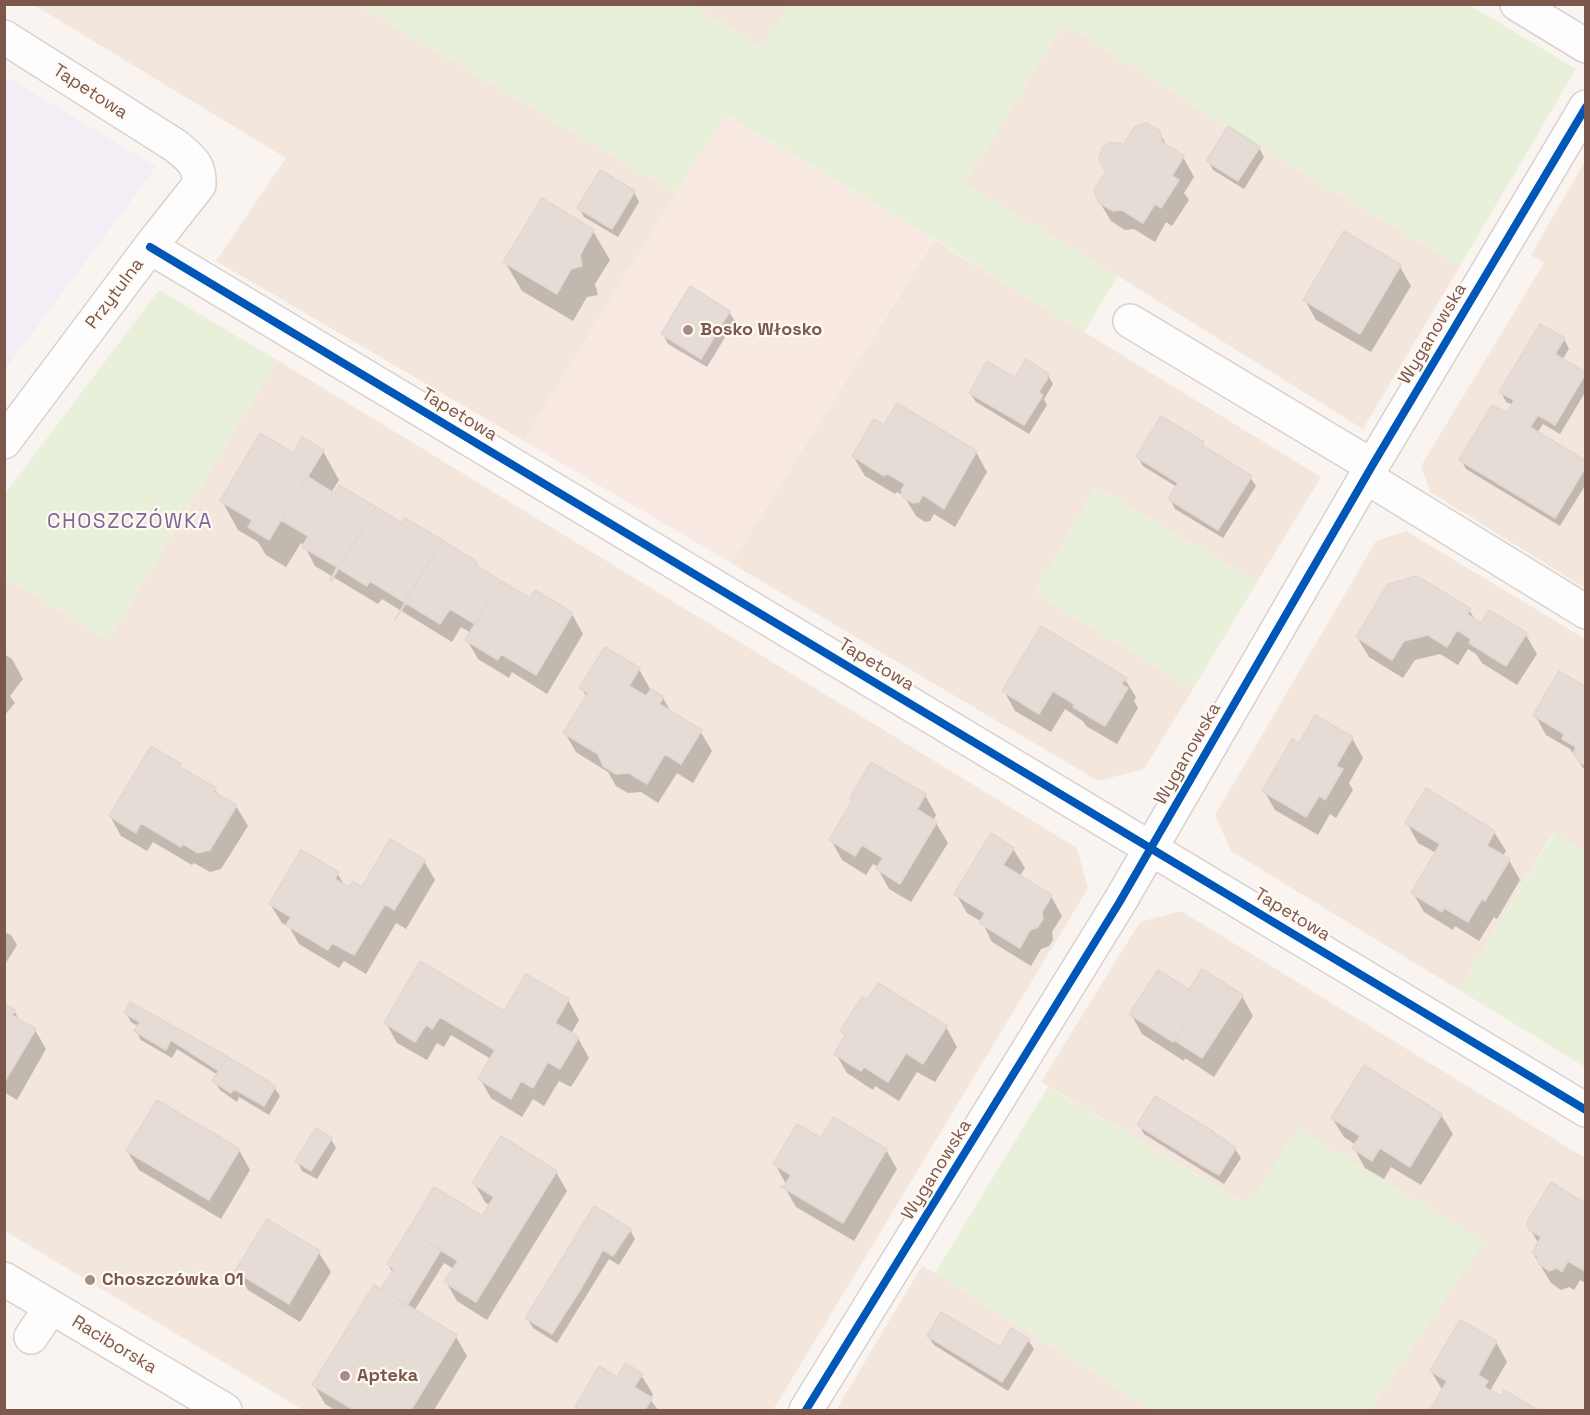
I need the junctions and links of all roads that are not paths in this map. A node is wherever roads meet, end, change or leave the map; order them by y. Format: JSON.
{"nodes":[{"id":1,"x":1517,"y":4,"type":"edge"},
{"id":2,"x":4,"y":37,"type":"edge"},
{"id":3,"x":1586,"y":46,"type":"edge"},
{"id":4,"x":1586,"y":107,"type":"edge"},
{"id":5,"x":176,"y":146,"type":"joint"},
{"id":6,"x":150,"y":247,"type":"junction"},
{"id":7,"x":1130,"y":321,"type":"dead end"},
{"id":8,"x":4,"y":442,"type":"edge"},
{"id":9,"x":1369,"y":471,"type":"junction"},
{"id":10,"x":1586,"y":612,"type":"edge"},
{"id":11,"x":1152,"y":848,"type":"junction"},
{"id":12,"x":1586,"y":1110,"type":"edge"},
{"id":13,"x":4,"y":1279,"type":"edge"},
{"id":14,"x":51,"y":1307,"type":"junction"},
{"id":15,"x":32,"y":1337,"type":"dead end"},
{"id":16,"x":225,"y":1410,"type":"edge"},
{"id":17,"x":806,"y":1410,"type":"edge"}],
"edges":[{"from":1,"to":3,"type":"street"},
{"from":2,"to":5,"type":"street","name":"Tapetowa"},
{"from":4,"to":9,"type":"street","name":"Wyganowska"},
{"from":5,"to":6,"type":"street","name":"Przytulna"},
{"from":6,"to":8,"type":"street","name":"Przytulna"},
{"from":6,"to":11,"type":"street","name":"Tapetowa"},
{"from":7,"to":9,"type":"street"},
{"from":9,"to":10,"type":"street"},
{"from":9,"to":11,"type":"street","name":"Wyganowska"},
{"from":11,"to":12,"type":"street","name":"Tapetowa"},
{"from":11,"to":17,"type":"street","name":"Wyganowska"},
{"from":13,"to":14,"type":"street","name":"Raciborska"},
{"from":14,"to":15,"type":"street"},
{"from":14,"to":16,"type":"street","name":"Raciborska"}]}
